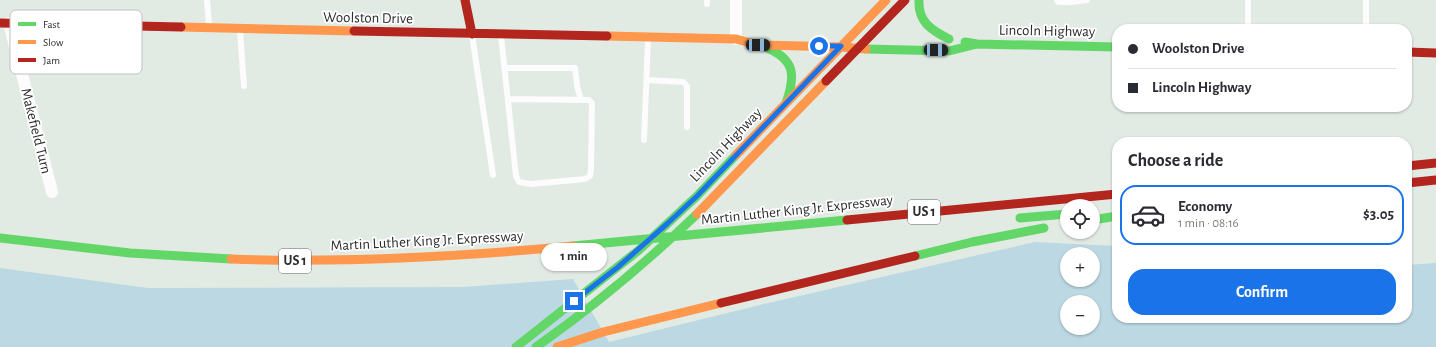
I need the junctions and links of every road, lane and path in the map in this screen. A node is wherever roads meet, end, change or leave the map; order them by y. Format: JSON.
{"nodes":[{"id":1,"x":207,"y":0,"type":"edge"},
{"id":2,"x":465,"y":0,"type":"edge"},
{"id":3,"x":736,"y":0,"type":"edge"},
{"id":4,"x":886,"y":0,"type":"edge"},
{"id":5,"x":905,"y":0,"type":"edge"},
{"id":6,"x":919,"y":0,"type":"edge"},
{"id":7,"x":1057,"y":0,"type":"edge"},
{"id":8,"x":1086,"y":0,"type":"edge"},
{"id":9,"x":1248,"y":0,"type":"edge"},
{"id":10,"x":1366,"y":0,"type":"edge"},
{"id":11,"x":4,"y":23,"type":"edge"},
{"id":12,"x":1248,"y":24,"type":"edge"},
{"id":13,"x":1366,"y":24,"type":"edge"},
{"id":14,"x":142,"y":26,"type":"edge"},
{"id":15,"x":209,"y":28,"type":"junction"},
{"id":16,"x":240,"y":29,"type":"junction"},
{"id":17,"x":472,"y":34,"type":"junction"},
{"id":18,"x":758,"y":34,"type":"dead end"},
{"id":19,"x":501,"y":35,"type":"junction"},
{"id":20,"x":839,"y":35,"type":"dead end"},
{"id":21,"x":851,"y":36,"type":"junction"},
{"id":22,"x":648,"y":37,"type":"junction"},
{"id":23,"x":868,"y":38,"type":"junction"},
{"id":24,"x":882,"y":38,"type":"dead end"},
{"id":25,"x":736,"y":39,"type":"junction"},
{"id":26,"x":927,"y":39,"type":"dead end"},
{"id":27,"x":949,"y":39,"type":"junction"},
{"id":28,"x":10,"y":44,"type":"edge"},
{"id":29,"x":977,"y":44,"type":"junction"},
{"id":30,"x":758,"y":45,"type":"junction"},
{"id":31,"x":841,"y":46,"type":"junction"},
{"id":32,"x":1112,"y":47,"type":"edge"},
{"id":33,"x":858,"y":49,"type":"junction"},
{"id":34,"x":1412,"y":52,"type":"edge"},
{"id":35,"x":1436,"y":53,"type":"edge"},
{"id":36,"x":505,"y":68,"type":"junction"},
{"id":37,"x":18,"y":74,"type":"edge"},
{"id":38,"x":647,"y":80,"type":"junction"},
{"id":39,"x":244,"y":86,"type":"dead end"},
{"id":40,"x":508,"y":99,"type":"junction"},
{"id":41,"x":581,"y":100,"type":"junction"},
{"id":42,"x":786,"y":104,"type":"junction"},
{"id":43,"x":687,"y":127,"type":"dead end"},
{"id":44,"x":644,"y":140,"type":"dead end"},
{"id":45,"x":1436,"y":163,"type":"edge"},
{"id":46,"x":1412,"y":165,"type":"edge"},
{"id":47,"x":493,"y":175,"type":"dead end"},
{"id":48,"x":1436,"y":180,"type":"edge"},
{"id":49,"x":1412,"y":182,"type":"edge"},
{"id":50,"x":52,"y":192,"type":"dead end"},
{"id":51,"x":1112,"y":194,"type":"edge"},
{"id":52,"x":1112,"y":210,"type":"edge"},
{"id":53,"x":1100,"y":211,"type":"edge"},
{"id":54,"x":1060,"y":215,"type":"edge"},
{"id":55,"x":1112,"y":217,"type":"edge"},
{"id":56,"x":1012,"y":219,"type":"dead end"},
{"id":57,"x":1100,"y":219,"type":"edge"},
{"id":58,"x":1054,"y":226,"type":"dead end"},
{"id":59,"x":0,"y":238,"type":"edge"},
{"id":60,"x":673,"y":252,"type":"dead end"},
{"id":61,"x":618,"y":257,"type":"dead end"},
{"id":62,"x":516,"y":347,"type":"edge"},
{"id":63,"x":536,"y":347,"type":"edge"},
{"id":64,"x":557,"y":347,"type":"edge"}],
"edges":[{"from":1,"to":15,"type":"lane"},
{"from":2,"to":17,"type":"main road"},
{"from":3,"to":25,"type":"street"},
{"from":4,"to":21,"type":"main road","name":"Lincoln Highway"},
{"from":5,"to":23,"type":"main road"},
{"from":6,"to":27,"type":"main road"},
{"from":7,"to":8,"type":"lane"},
{"from":9,"to":12,"type":"lane"},
{"from":10,"to":13,"type":"lane"},
{"from":11,"to":28,"type":"street","name":"Makefield Turn"},
{"from":14,"to":15,"type":"main road","name":"Woolston Drive"},
{"from":15,"to":16,"type":"main road","name":"Woolston Drive"},
{"from":16,"to":17,"type":"main road","name":"Woolston Drive"},
{"from":16,"to":39,"type":"lane"},
{"from":17,"to":19,"type":"main road","name":"Woolston Drive"},
{"from":17,"to":47,"type":"lane"},
{"from":18,"to":25,"type":"main road","name":"Woolston Drive"},
{"from":19,"to":22,"type":"main road","name":"Woolston Drive"},
{"from":19,"to":36,"type":"lane"},
{"from":20,"to":21,"type":"main road"},
{"from":21,"to":23,"type":"main road"},
{"from":21,"to":31,"type":"main road","name":"Lincoln Highway"},
{"from":22,"to":25,"type":"main road","name":"Woolston Drive"},
{"from":22,"to":38,"type":"lane"},
{"from":23,"to":24,"type":"main road"},
{"from":23,"to":33,"type":"main road"},
{"from":25,"to":30,"type":"main road","name":"Woolston Drive"},
{"from":26,"to":27,"type":"main road","name":"Lincoln Highway"},
{"from":27,"to":29,"type":"main road","name":"Lincoln Highway"},
{"from":29,"to":32,"type":"main road","name":"Lincoln Highway"},
{"from":29,"to":33,"type":"main road","name":"Lincoln Highway"},
{"from":30,"to":31,"type":"main road","name":"Woolston Drive"},
{"from":30,"to":42,"type":"main road"},
{"from":31,"to":33,"type":"main road","name":"Woolston Drive"},
{"from":31,"to":42,"type":"main road","name":"Lincoln Highway"},
{"from":33,"to":63,"type":"main road","name":"Lincoln Highway"},
{"from":34,"to":35,"type":"main road"},
{"from":36,"to":40,"type":"lane"},
{"from":36,"to":41,"type":"lane"},
{"from":37,"to":50,"type":"street","name":"Makefield Turn"},
{"from":38,"to":43,"type":"lane"},
{"from":38,"to":44,"type":"lane"},
{"from":40,"to":41,"type":"lane"},
{"from":40,"to":41,"type":"lane"},
{"from":42,"to":62,"type":"main road","name":"Lincoln Highway"},
{"from":45,"to":46,"type":"main road"},
{"from":48,"to":49,"type":"main road"},
{"from":51,"to":59,"type":"main road","name":"Martin Luther King Jr. Expressway","number":"US 1"},
{"from":52,"to":53,"type":"main road"},
{"from":54,"to":56,"type":"main road"},
{"from":55,"to":57,"type":"main road"},
{"from":58,"to":64,"type":"main road"},
{"from":60,"to":61,"type":"main road"}]}
